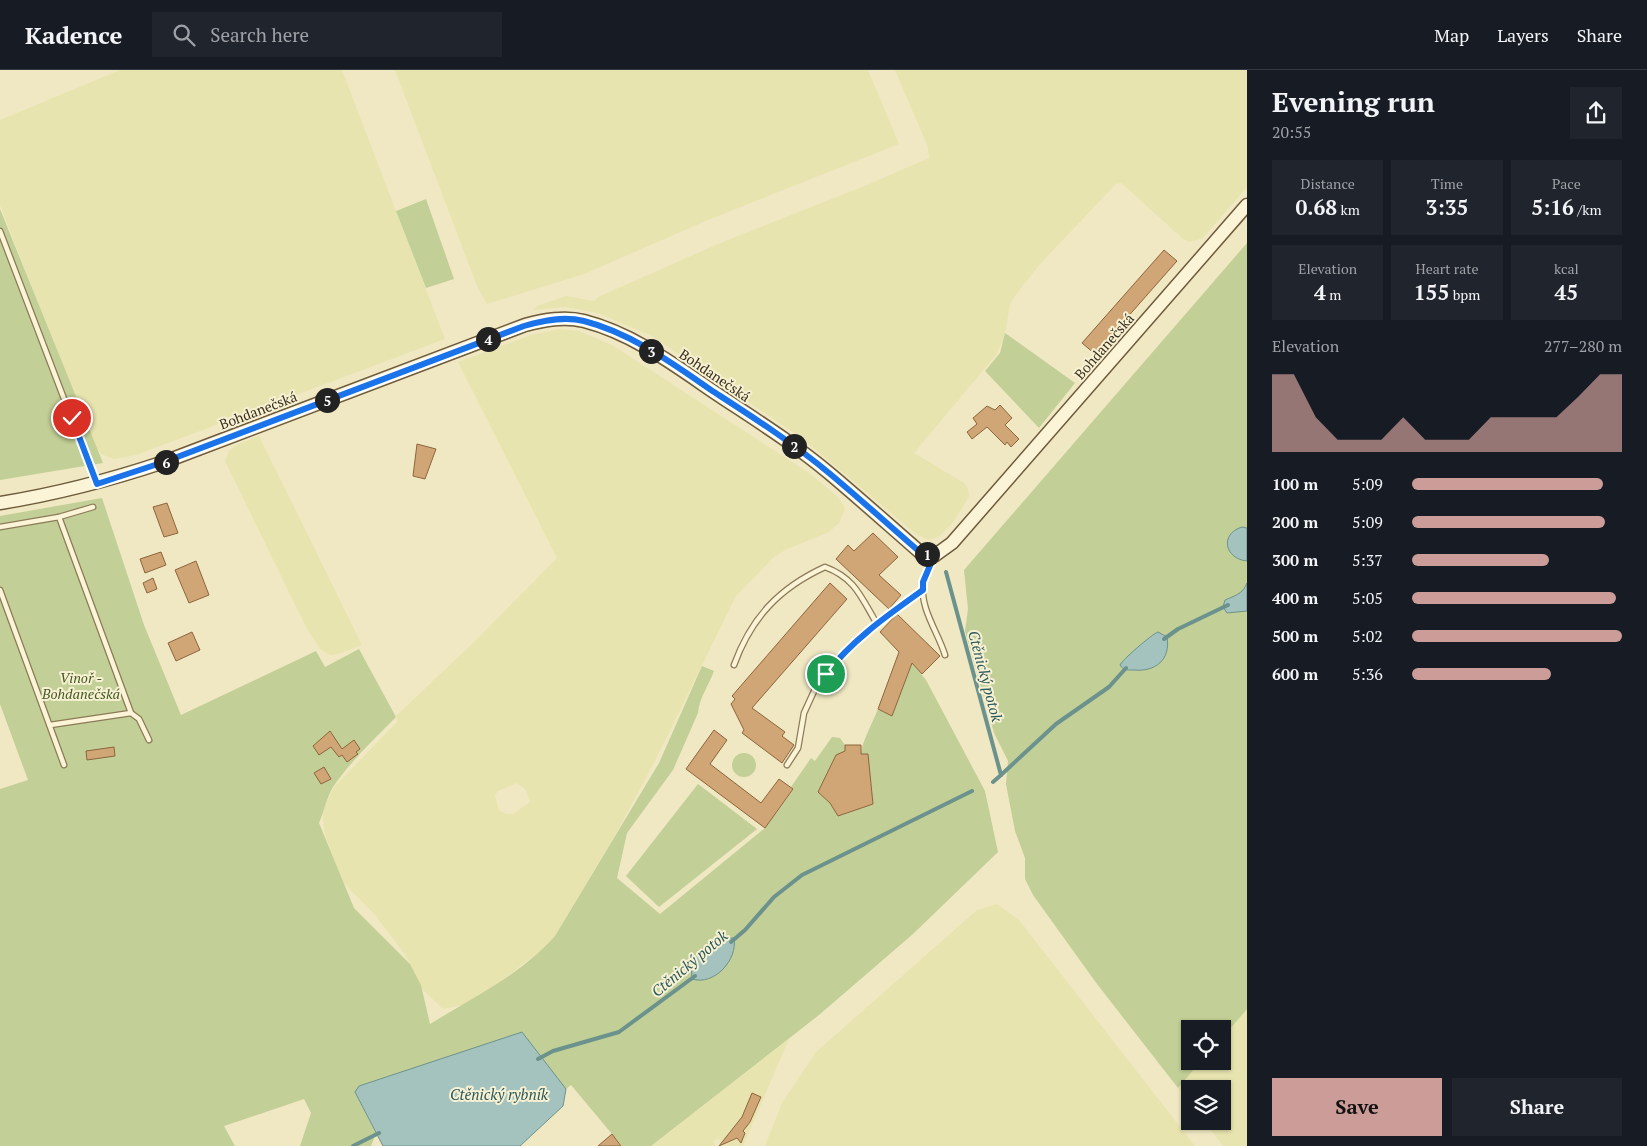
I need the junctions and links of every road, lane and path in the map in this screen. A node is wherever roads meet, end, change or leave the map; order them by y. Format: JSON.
{"nodes":[{"id":1,"x":1247,"y":205,"type":"edge"},
{"id":2,"x":0,"y":230,"type":"edge"},
{"id":3,"x":97,"y":484,"type":"junction"},
{"id":4,"x":0,"y":503,"type":"edge"},
{"id":5,"x":93,"y":507,"type":"dead end"},
{"id":6,"x":59,"y":517,"type":"junction"},
{"id":7,"x":0,"y":527,"type":"edge"},
{"id":8,"x":934,"y":556,"type":"junction"},
{"id":9,"x":0,"y":590,"type":"edge"},
{"id":10,"x":923,"y":590,"type":"junction"},
{"id":11,"x":877,"y":624,"type":"junction"},
{"id":12,"x":945,"y":655,"type":"dead end"},
{"id":13,"x":734,"y":665,"type":"dead end"},
{"id":14,"x":131,"y":713,"type":"junction"},
{"id":15,"x":50,"y":725,"type":"junction"},
{"id":16,"x":148,"y":740,"type":"dead end"},
{"id":17,"x":64,"y":765,"type":"dead end"},
{"id":18,"x":787,"y":765,"type":"dead end"}],
"edges":[{"from":1,"to":8,"type":"street","name":"Bohdanečská"},
{"from":2,"to":3,"type":"lane"},
{"from":3,"to":4,"type":"street","name":"Bohdanečská"},
{"from":3,"to":8,"type":"street","name":"Bohdanečská"},
{"from":5,"to":6,"type":"lane"},
{"from":6,"to":7,"type":"lane"},
{"from":6,"to":14,"type":"lane"},
{"from":8,"to":10,"type":"lane"},
{"from":9,"to":15,"type":"lane"},
{"from":10,"to":11,"type":"lane"},
{"from":10,"to":12,"type":"lane"},
{"from":11,"to":13,"type":"lane"},
{"from":11,"to":18,"type":"lane"},
{"from":14,"to":15,"type":"lane"},
{"from":14,"to":16,"type":"lane"},
{"from":15,"to":17,"type":"lane"}]}
